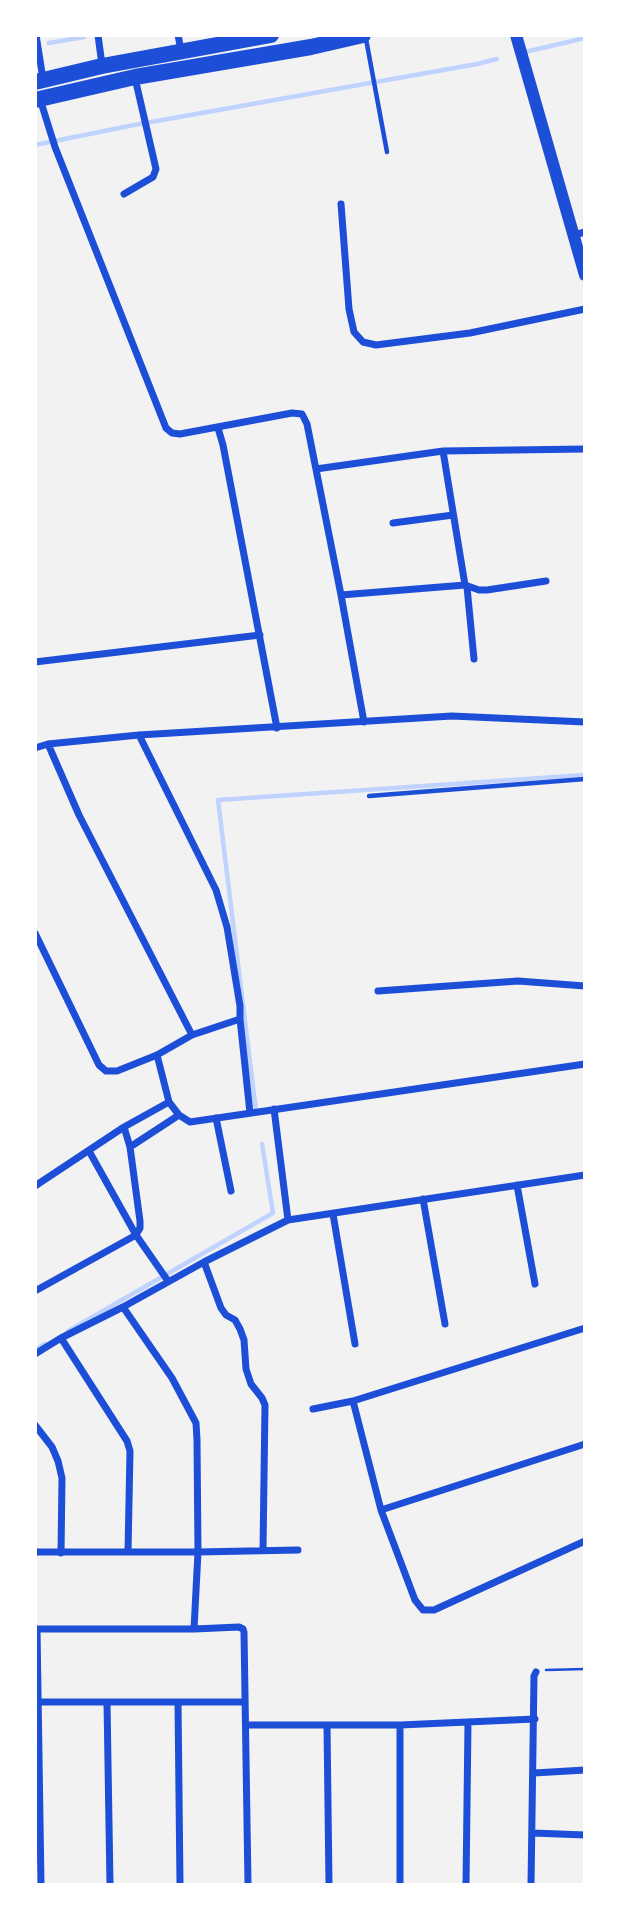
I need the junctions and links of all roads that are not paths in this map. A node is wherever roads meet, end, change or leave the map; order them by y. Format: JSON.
{"nodes":[{"id":1,"x":36,"y":35,"type":"edge"},
{"id":2,"x":98,"y":35,"type":"edge"},
{"id":3,"x":271,"y":35,"type":"edge"},
{"id":4,"x":364,"y":35,"type":"edge"},
{"id":5,"x":517,"y":38,"type":"edge"},
{"id":6,"x":180,"y":43,"type":"edge"},
{"id":7,"x":102,"y":66,"type":"junction"},
{"id":8,"x":135,"y":77,"type":"junction"},
{"id":9,"x":39,"y":81,"type":"edge"},
{"id":10,"x":37,"y":99,"type":"edge"},
{"id":11,"x":387,"y":152,"type":"dead end"},
{"id":12,"x":124,"y":194,"type":"dead end"},
{"id":13,"x":341,"y":204,"type":"dead end"},
{"id":14,"x":579,"y":233,"type":"edge"},
{"id":15,"x":585,"y":275,"type":"edge"},
{"id":16,"x":585,"y":309,"type":"edge"},
{"id":17,"x":218,"y":428,"type":"junction"},
{"id":18,"x":585,"y":449,"type":"edge"},
{"id":19,"x":443,"y":451,"type":"junction"},
{"id":20,"x":316,"y":469,"type":"junction"},
{"id":21,"x":453,"y":515,"type":"junction"},
{"id":22,"x":393,"y":523,"type":"dead end"},
{"id":23,"x":546,"y":581,"type":"dead end"},
{"id":24,"x":466,"y":586,"type":"junction"},
{"id":25,"x":341,"y":595,"type":"junction"},
{"id":26,"x":260,"y":635,"type":"junction"},
{"id":27,"x":474,"y":659,"type":"dead end"},
{"id":28,"x":35,"y":663,"type":"edge"},
{"id":29,"x":364,"y":722,"type":"junction"},
{"id":30,"x":585,"y":723,"type":"edge"},
{"id":31,"x":277,"y":728,"type":"junction"},
{"id":32,"x":139,"y":735,"type":"junction"},
{"id":33,"x":48,"y":744,"type":"junction"},
{"id":34,"x":35,"y":748,"type":"edge"},
{"id":35,"x":585,"y":779,"type":"edge"},
{"id":36,"x":369,"y":796,"type":"dead end"},
{"id":37,"x":35,"y":933,"type":"edge"},
{"id":38,"x":585,"y":986,"type":"edge"},
{"id":39,"x":378,"y":991,"type":"dead end"},
{"id":40,"x":240,"y":1018,"type":"junction"},
{"id":41,"x":192,"y":1035,"type":"junction"},
{"id":42,"x":157,"y":1055,"type":"junction"},
{"id":43,"x":585,"y":1064,"type":"edge"},
{"id":44,"x":169,"y":1102,"type":"junction"},
{"id":45,"x":274,"y":1110,"type":"junction"},
{"id":46,"x":250,"y":1113,"type":"junction"},
{"id":47,"x":179,"y":1115,"type":"junction"},
{"id":48,"x":216,"y":1118,"type":"junction"},
{"id":49,"x":124,"y":1127,"type":"junction"},
{"id":50,"x":130,"y":1147,"type":"junction"},
{"id":51,"x":89,"y":1151,"type":"junction"},
{"id":52,"x":585,"y":1175,"type":"edge"},
{"id":53,"x":517,"y":1185,"type":"junction"},
{"id":54,"x":35,"y":1186,"type":"edge"},
{"id":55,"x":231,"y":1191,"type":"dead end"},
{"id":56,"x":423,"y":1199,"type":"junction"},
{"id":57,"x":333,"y":1214,"type":"junction"},
{"id":58,"x":288,"y":1220,"type":"junction"},
{"id":59,"x":136,"y":1235,"type":"junction"},
{"id":60,"x":204,"y":1262,"type":"junction"},
{"id":61,"x":165,"y":1277,"type":"junction"},
{"id":62,"x":535,"y":1284,"type":"dead end"},
{"id":63,"x":35,"y":1291,"type":"edge"},
{"id":64,"x":123,"y":1307,"type":"junction"},
{"id":65,"x":445,"y":1324,"type":"dead end"},
{"id":66,"x":584,"y":1332,"type":"edge"},
{"id":67,"x":61,"y":1338,"type":"junction"},
{"id":68,"x":355,"y":1344,"type":"dead end"},
{"id":69,"x":35,"y":1354,"type":"edge"},
{"id":70,"x":354,"y":1401,"type":"junction"},
{"id":71,"x":313,"y":1409,"type":"dead end"},
{"id":72,"x":35,"y":1425,"type":"edge"},
{"id":73,"x":585,"y":1444,"type":"edge"},
{"id":74,"x":381,"y":1510,"type":"junction"},
{"id":75,"x":585,"y":1541,"type":"edge"},
{"id":76,"x":263,"y":1550,"type":"junction"},
{"id":77,"x":298,"y":1550,"type":"dead end"},
{"id":78,"x":35,"y":1552,"type":"edge"},
{"id":79,"x":128,"y":1552,"type":"junction"},
{"id":80,"x":198,"y":1552,"type":"junction"},
{"id":81,"x":61,"y":1553,"type":"junction"},
{"id":82,"x":36,"y":1629,"type":"edge"},
{"id":83,"x":194,"y":1629,"type":"junction"},
{"id":84,"x":536,"y":1672,"type":"road end"},
{"id":85,"x":36,"y":1702,"type":"edge"},
{"id":86,"x":107,"y":1702,"type":"junction"},
{"id":87,"x":178,"y":1702,"type":"junction"},
{"id":88,"x":245,"y":1702,"type":"junction"},
{"id":89,"x":535,"y":1719,"type":"junction"},
{"id":90,"x":468,"y":1723,"type":"junction"},
{"id":91,"x":246,"y":1725,"type":"junction"},
{"id":92,"x":327,"y":1725,"type":"junction"},
{"id":93,"x":400,"y":1725,"type":"junction"},
{"id":94,"x":585,"y":1770,"type":"edge"},
{"id":95,"x":534,"y":1773,"type":"junction"},
{"id":96,"x":533,"y":1833,"type":"junction"},
{"id":97,"x":585,"y":1835,"type":"edge"},
{"id":98,"x":41,"y":1885,"type":"edge"},
{"id":99,"x":110,"y":1885,"type":"edge"},
{"id":100,"x":180,"y":1885,"type":"edge"},
{"id":101,"x":248,"y":1885,"type":"edge"},
{"id":102,"x":329,"y":1885,"type":"edge"},
{"id":103,"x":400,"y":1885,"type":"edge"},
{"id":104,"x":466,"y":1885,"type":"edge"},
{"id":105,"x":531,"y":1885,"type":"edge"}],
"edges":[{"from":1,"to":9,"type":"street"},
{"from":2,"to":7,"type":"street"},
{"from":3,"to":6,"type":"main road"},
{"from":4,"to":8,"type":"main road"},
{"from":4,"to":11,"type":"lane"},
{"from":5,"to":14,"type":"street"},
{"from":6,"to":7,"type":"main road"},
{"from":7,"to":9,"type":"main road"},
{"from":8,"to":10,"type":"main road"},
{"from":8,"to":12,"type":"street"},
{"from":10,"to":17,"type":"street"},
{"from":13,"to":16,"type":"street"},
{"from":14,"to":15,"type":"street"},
{"from":17,"to":20,"type":"street"},
{"from":17,"to":26,"type":"street"},
{"from":18,"to":19,"type":"street"},
{"from":19,"to":20,"type":"street"},
{"from":19,"to":21,"type":"street"},
{"from":20,"to":25,"type":"street"},
{"from":21,"to":22,"type":"street"},
{"from":21,"to":24,"type":"street"},
{"from":23,"to":24,"type":"street"},
{"from":24,"to":25,"type":"street"},
{"from":24,"to":27,"type":"street"},
{"from":25,"to":29,"type":"street"},
{"from":26,"to":28,"type":"street"},
{"from":26,"to":31,"type":"street"},
{"from":29,"to":30,"type":"street"},
{"from":29,"to":31,"type":"street"},
{"from":31,"to":32,"type":"street"},
{"from":32,"to":33,"type":"street"},
{"from":32,"to":40,"type":"street"},
{"from":33,"to":34,"type":"street"},
{"from":33,"to":41,"type":"street"},
{"from":35,"to":36,"type":"lane"},
{"from":37,"to":42,"type":"street"},
{"from":38,"to":39,"type":"street"},
{"from":40,"to":41,"type":"street"},
{"from":40,"to":46,"type":"street"},
{"from":41,"to":42,"type":"street"},
{"from":42,"to":44,"type":"street"},
{"from":43,"to":45,"type":"street"},
{"from":44,"to":47,"type":"street"},
{"from":44,"to":49,"type":"street"},
{"from":45,"to":46,"type":"street"},
{"from":45,"to":58,"type":"street"},
{"from":46,"to":48,"type":"street"},
{"from":47,"to":48,"type":"street"},
{"from":47,"to":50,"type":"street"},
{"from":48,"to":55,"type":"street"},
{"from":49,"to":50,"type":"street"},
{"from":49,"to":51,"type":"street"},
{"from":50,"to":59,"type":"street"},
{"from":51,"to":54,"type":"street"},
{"from":51,"to":59,"type":"street"},
{"from":52,"to":53,"type":"street"},
{"from":53,"to":56,"type":"street"},
{"from":53,"to":62,"type":"street"},
{"from":56,"to":57,"type":"street"},
{"from":56,"to":65,"type":"street"},
{"from":57,"to":58,"type":"street"},
{"from":57,"to":68,"type":"street"},
{"from":58,"to":60,"type":"street"},
{"from":59,"to":61,"type":"street"},
{"from":59,"to":63,"type":"street"},
{"from":60,"to":61,"type":"street"},
{"from":60,"to":76,"type":"street"},
{"from":61,"to":64,"type":"street"},
{"from":64,"to":67,"type":"street"},
{"from":64,"to":80,"type":"street"},
{"from":66,"to":70,"type":"street"},
{"from":67,"to":69,"type":"street"},
{"from":67,"to":79,"type":"street"},
{"from":70,"to":71,"type":"street"},
{"from":70,"to":74,"type":"street"},
{"from":72,"to":81,"type":"street"},
{"from":73,"to":74,"type":"street"},
{"from":74,"to":75,"type":"street"},
{"from":76,"to":77,"type":"street"},
{"from":76,"to":80,"type":"street"},
{"from":78,"to":81,"type":"street"},
{"from":79,"to":80,"type":"street"},
{"from":79,"to":81,"type":"street"},
{"from":80,"to":83,"type":"street"},
{"from":82,"to":83,"type":"street"},
{"from":82,"to":85,"type":"street"},
{"from":83,"to":88,"type":"street"},
{"from":84,"to":89,"type":"street"},
{"from":85,"to":86,"type":"street"},
{"from":85,"to":98,"type":"street"},
{"from":86,"to":87,"type":"street"},
{"from":86,"to":99,"type":"street"},
{"from":87,"to":88,"type":"street"},
{"from":87,"to":100,"type":"street"},
{"from":88,"to":91,"type":"street"},
{"from":89,"to":90,"type":"street"},
{"from":89,"to":95,"type":"street"},
{"from":90,"to":93,"type":"street"},
{"from":90,"to":104,"type":"street"},
{"from":91,"to":92,"type":"street"},
{"from":91,"to":101,"type":"street"},
{"from":92,"to":93,"type":"street"},
{"from":92,"to":102,"type":"street"},
{"from":93,"to":103,"type":"street"},
{"from":94,"to":95,"type":"street"},
{"from":95,"to":96,"type":"street"},
{"from":96,"to":97,"type":"street"},
{"from":96,"to":105,"type":"street"}]}
